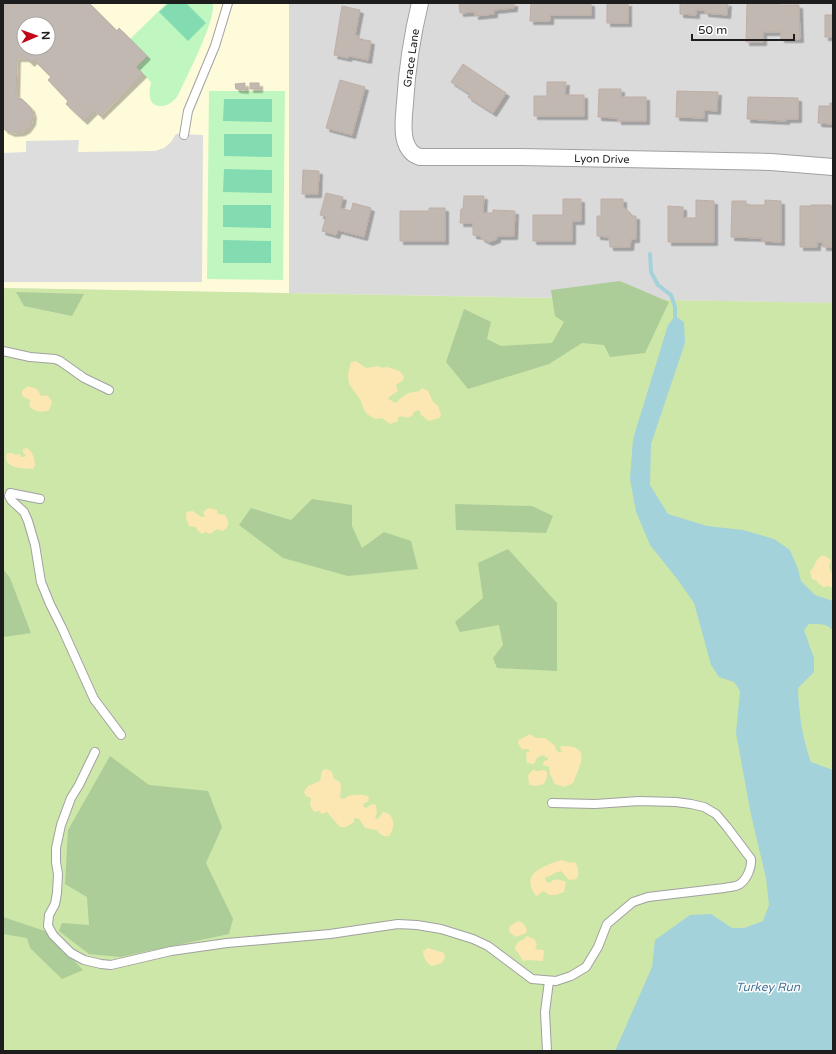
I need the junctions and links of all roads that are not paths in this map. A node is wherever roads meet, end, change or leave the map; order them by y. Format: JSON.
{"nodes":[{"id":1,"x":228,"y":3,"type":"edge"},
{"id":2,"x":420,"y":3,"type":"edge"},
{"id":3,"x":404,"y":114,"type":"joint"},
{"id":4,"x":184,"y":135,"type":"dead end"},
{"id":5,"x":833,"y":167,"type":"edge"},
{"id":6,"x":3,"y":351,"type":"edge"},
{"id":7,"x":109,"y":390,"type":"dead end"},
{"id":8,"x":40,"y":499,"type":"dead end"},
{"id":9,"x":121,"y":735,"type":"dead end"},
{"id":10,"x":95,"y":752,"type":"dead end"},
{"id":11,"x":552,"y":803,"type":"dead end"},
{"id":12,"x":549,"y":981,"type":"junction"},
{"id":13,"x":547,"y":1051,"type":"edge"}],
"edges":[{"from":1,"to":4,"type":"lane"},
{"from":2,"to":3,"type":"street","name":"Grace Lane"},
{"from":3,"to":5,"type":"street","name":"Lyon Drive"},
{"from":6,"to":7,"type":"lane"},
{"from":8,"to":9,"type":"lane"},
{"from":10,"to":12,"type":"lane"},
{"from":11,"to":12,"type":"lane"},
{"from":12,"to":13,"type":"lane"}]}
